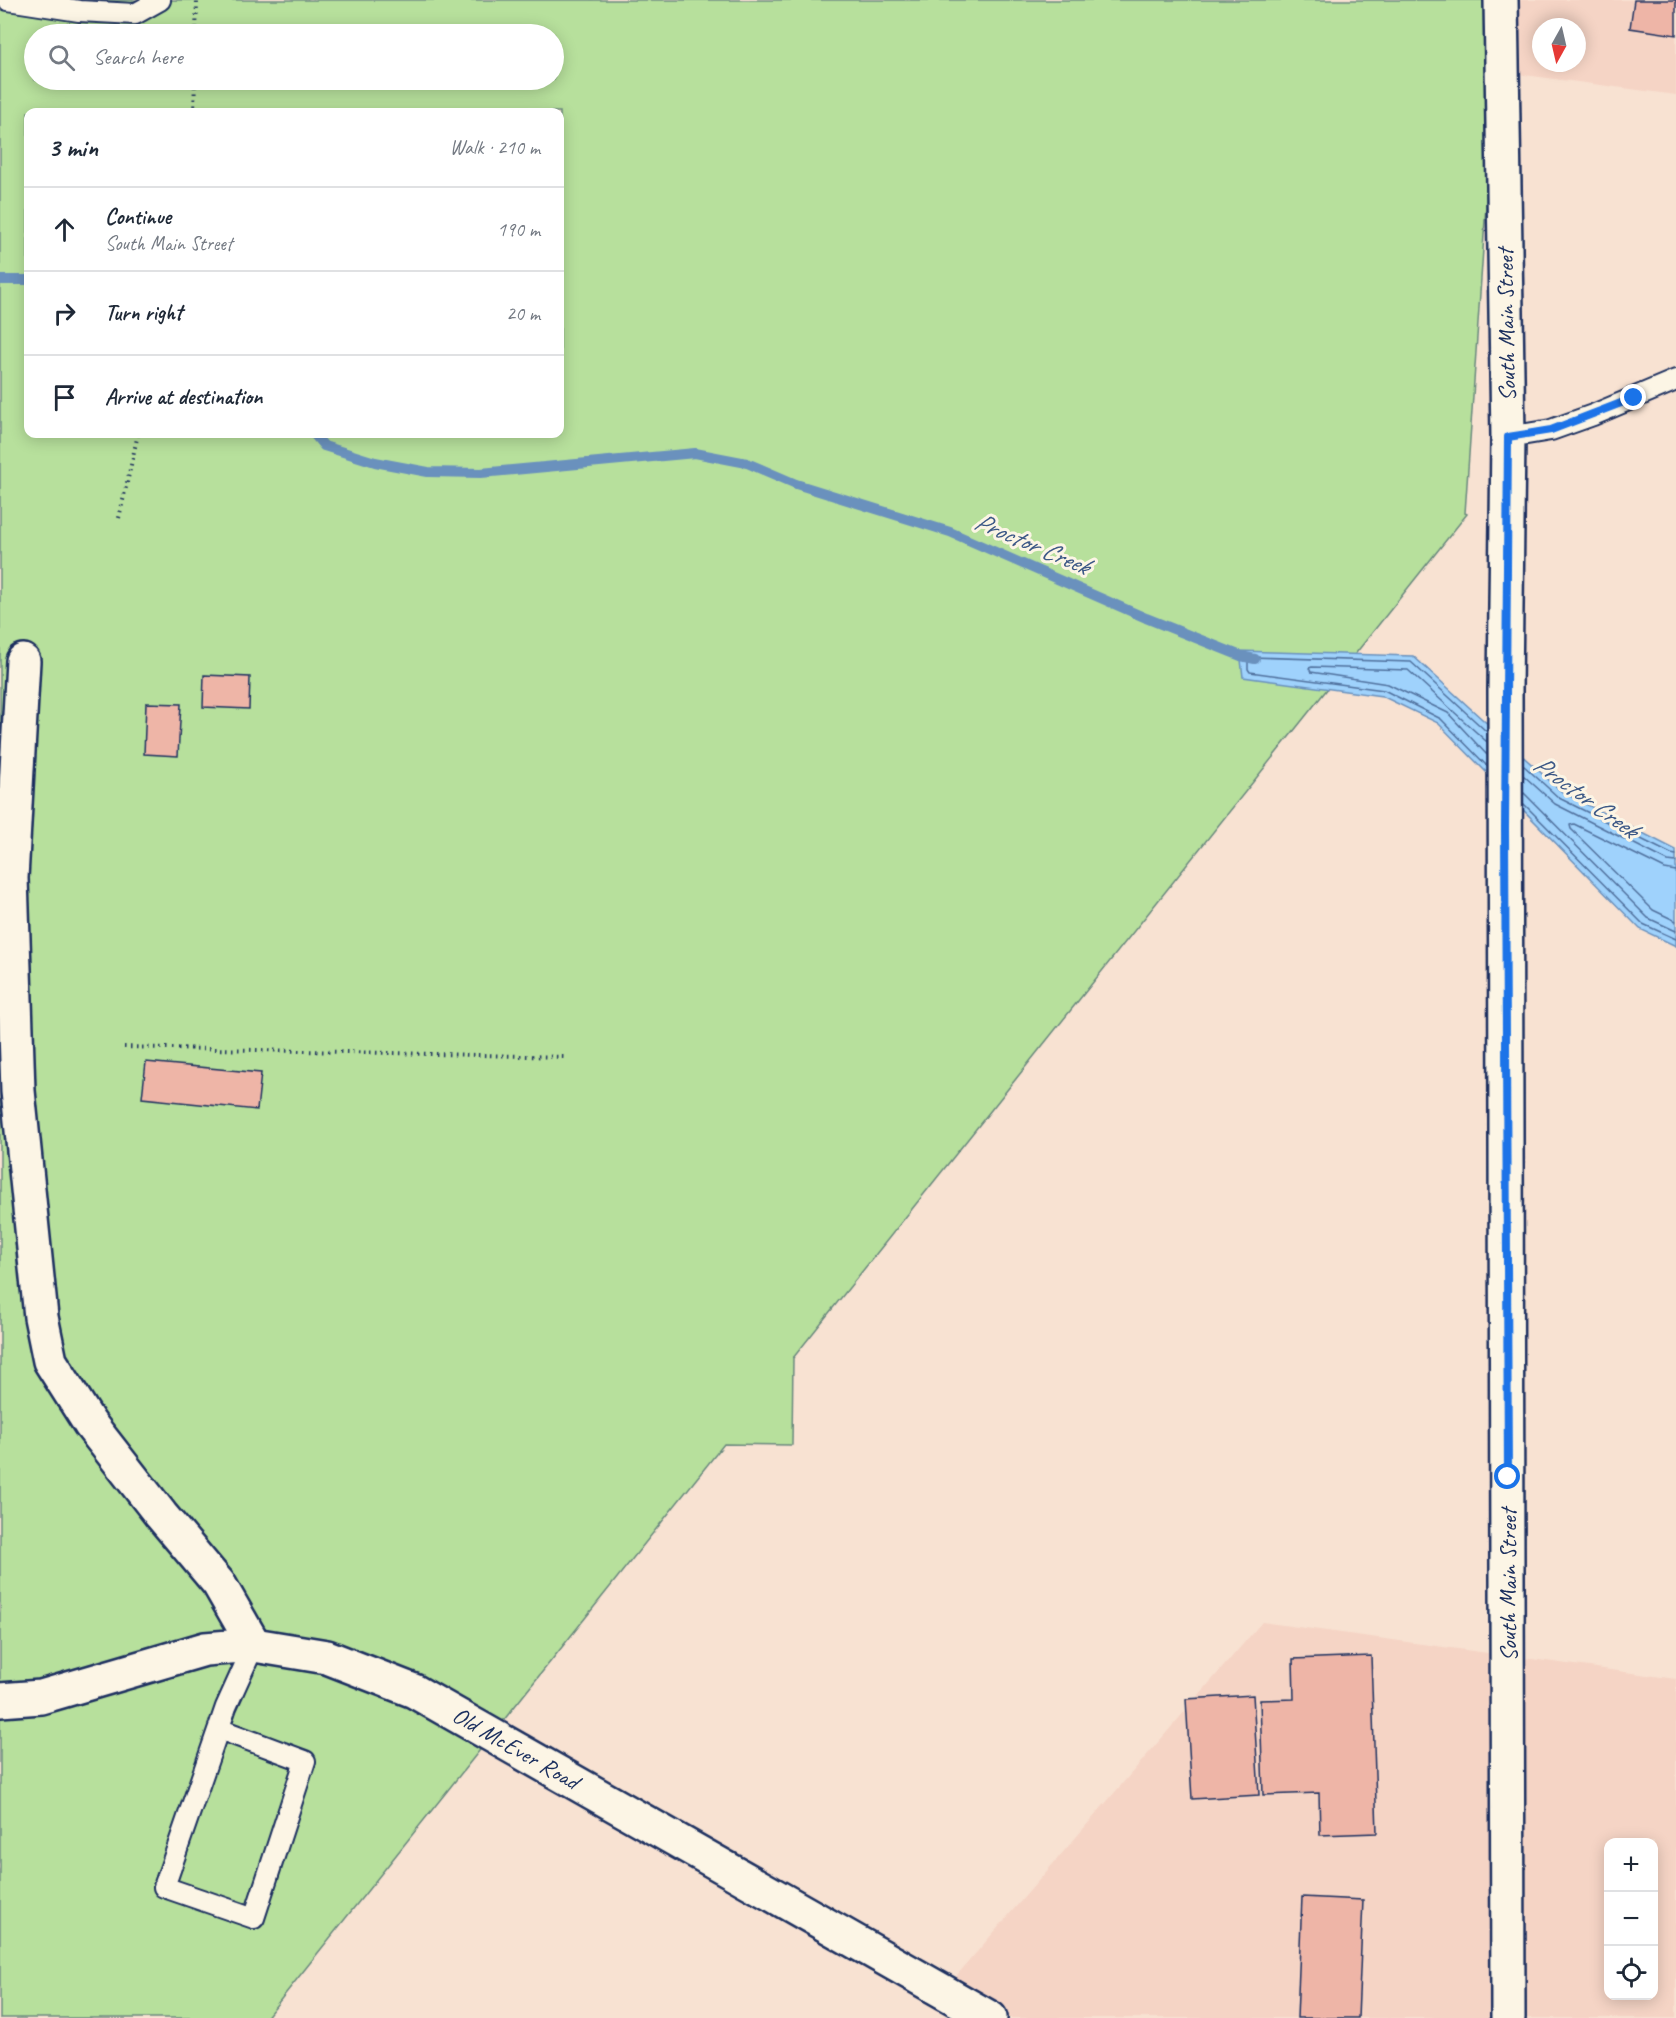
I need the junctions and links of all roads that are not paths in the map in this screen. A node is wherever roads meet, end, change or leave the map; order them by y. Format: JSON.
{"nodes":[{"id":1,"x":8,"y":0,"type":"edge"},
{"id":2,"x":160,"y":0,"type":"edge"},
{"id":3,"x":1501,"y":0,"type":"edge"},
{"id":4,"x":1676,"y":380,"type":"edge"},
{"id":5,"x":1508,"y":437,"type":"junction"},
{"id":6,"x":23,"y":661,"type":"dead end"},
{"id":7,"x":254,"y":1645,"type":"junction"},
{"id":8,"x":0,"y":1700,"type":"edge"},
{"id":9,"x":219,"y":1729,"type":"junction"},
{"id":10,"x":990,"y":2018,"type":"edge"},
{"id":11,"x":1508,"y":2018,"type":"edge"}],
"edges":[{"from":1,"to":2,"type":"lane"},
{"from":3,"to":5,"type":"street","name":"South Main Street"},
{"from":4,"to":5,"type":"lane"},
{"from":5,"to":11,"type":"street","name":"South Main Street"},
{"from":6,"to":7,"type":"street"},
{"from":7,"to":8,"type":"street","name":"Old McEver Road"},
{"from":7,"to":9,"type":"lane"},
{"from":7,"to":10,"type":"street","name":"Old McEver Road"},
{"from":9,"to":9,"type":"lane"}]}
